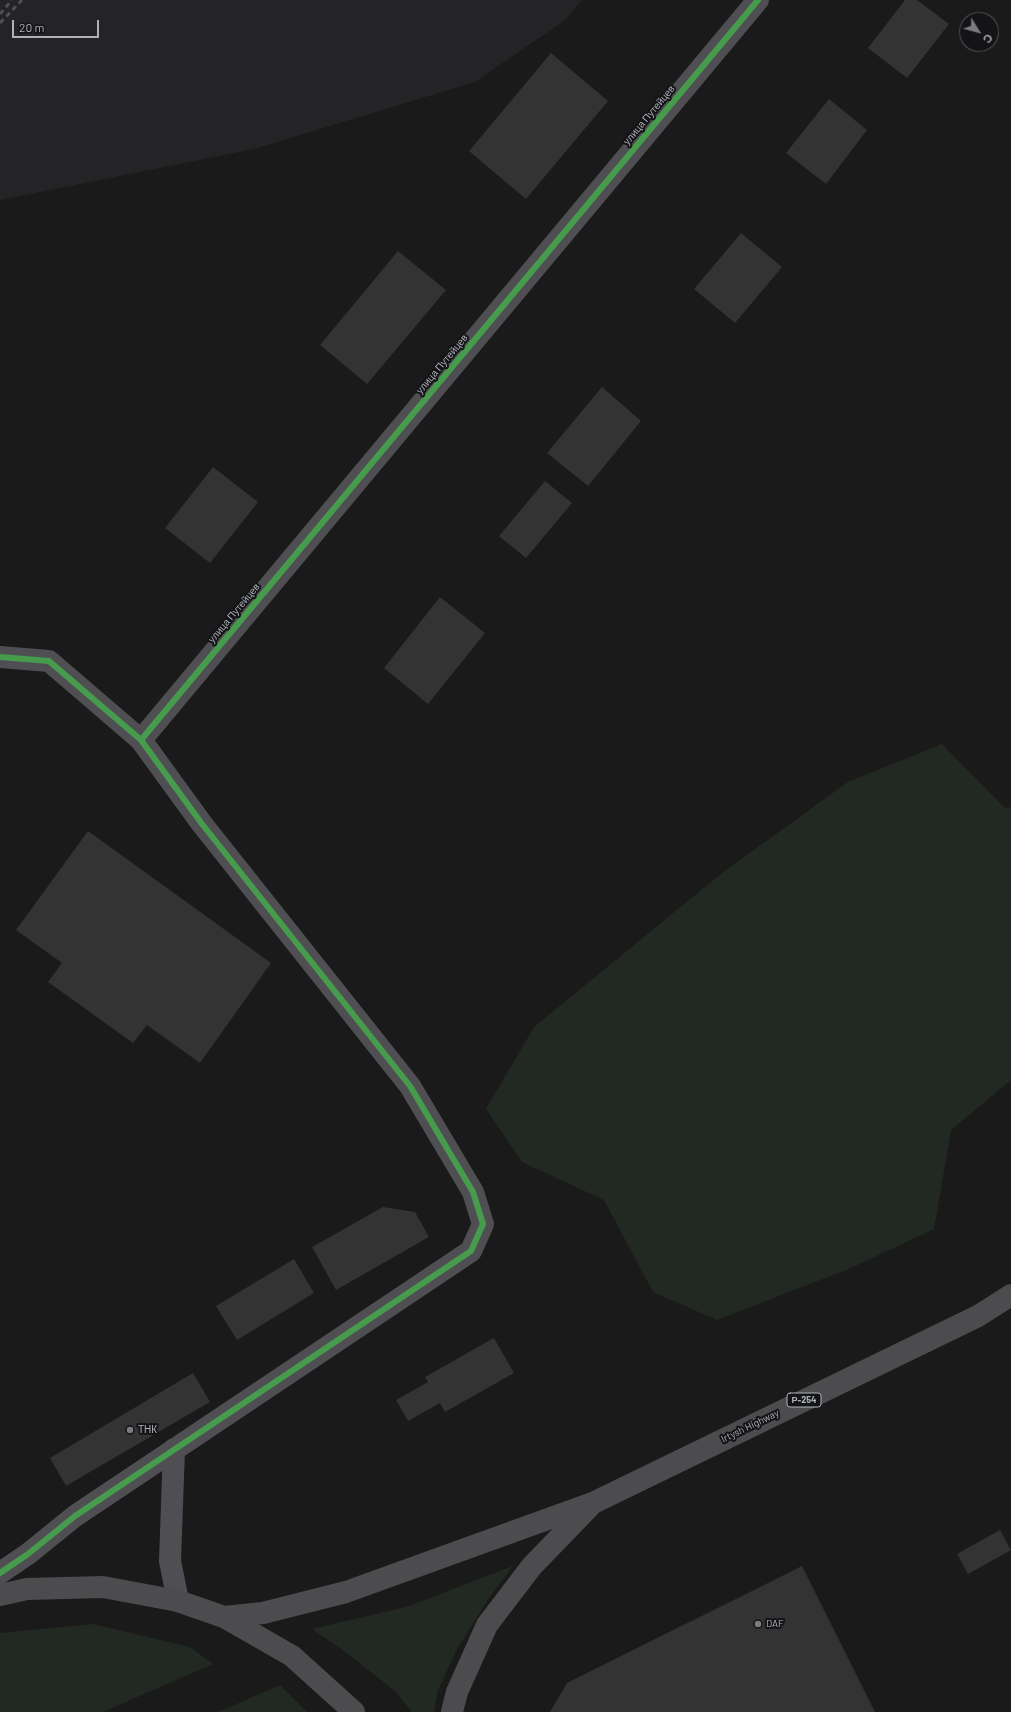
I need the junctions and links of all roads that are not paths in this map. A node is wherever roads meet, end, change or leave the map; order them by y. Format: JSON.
{"nodes":[{"id":1,"x":758,"y":0,"type":"edge"},
{"id":2,"x":0,"y":657,"type":"edge"},
{"id":3,"x":141,"y":740,"type":"junction"},
{"id":4,"x":1011,"y":1295,"type":"edge"},
{"id":5,"x":174,"y":1450,"type":"junction"},
{"id":6,"x":595,"y":1502,"type":"junction"},
{"id":7,"x":0,"y":1574,"type":"edge"},
{"id":8,"x":0,"y":1595,"type":"edge"},
{"id":9,"x":178,"y":1601,"type":"junction"},
{"id":10,"x":224,"y":1617,"type":"junction"},
{"id":11,"x":354,"y":1712,"type":"edge"},
{"id":12,"x":452,"y":1712,"type":"edge"}],
"edges":[{"from":1,"to":3,"type":"street","name":"улица Путейцев"},
{"from":2,"to":3,"type":"street"},
{"from":3,"to":5,"type":"street"},
{"from":4,"to":6,"type":"highway","name":"Irtysh Highway","number":"Р-254"},
{"from":5,"to":7,"type":"street"},
{"from":5,"to":9,"type":"street"},
{"from":6,"to":10,"type":"highway"},
{"from":6,"to":12,"type":"highway"},
{"from":8,"to":9,"type":"highway"},
{"from":9,"to":10,"type":"highway"},
{"from":10,"to":11,"type":"highway"}]}
